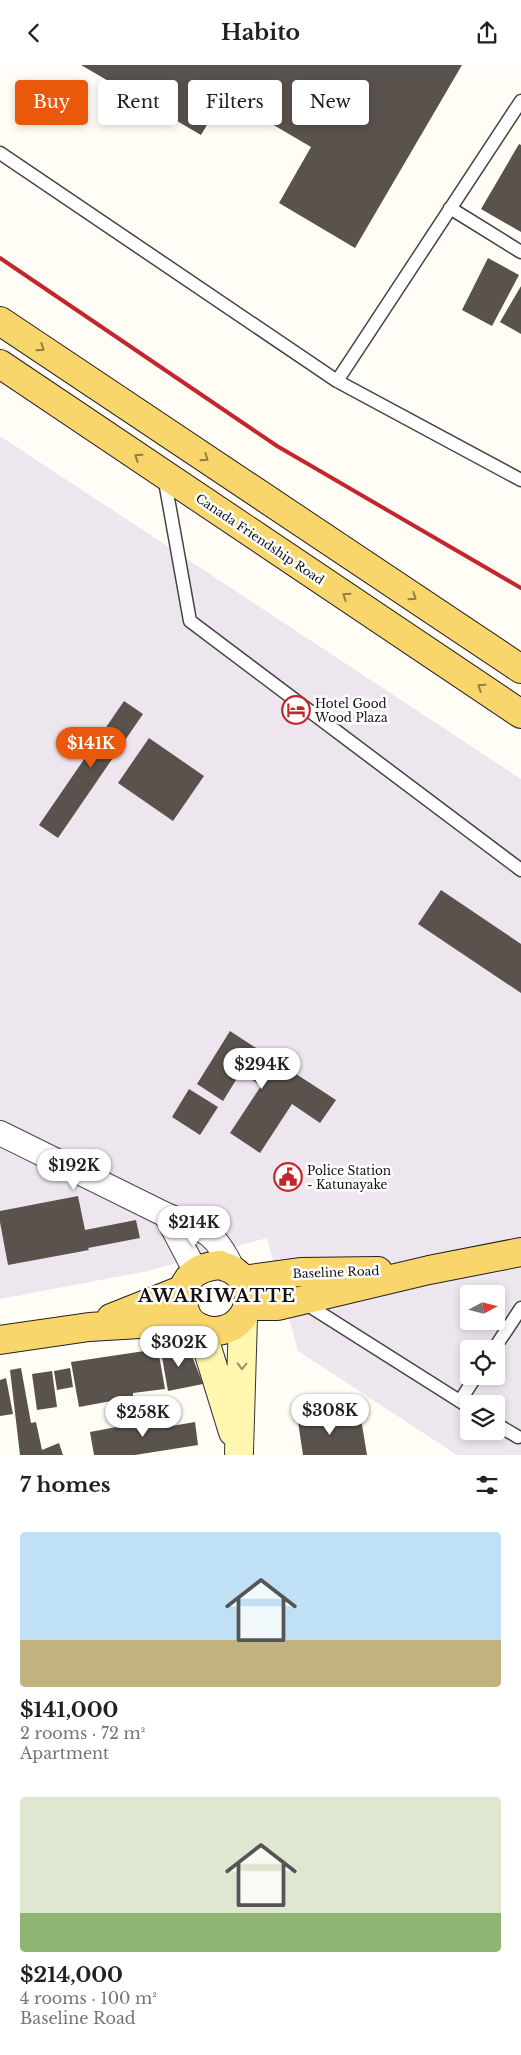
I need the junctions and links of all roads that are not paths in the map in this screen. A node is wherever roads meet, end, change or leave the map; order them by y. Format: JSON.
{"nodes":[{"id":1,"x":521,"y":101,"type":"edge"},
{"id":2,"x":0,"y":153,"type":"edge"},
{"id":3,"x":450,"y":208,"type":"junction"},
{"id":4,"x":521,"y":252,"type":"edge"},
{"id":5,"x":0,"y":321,"type":"edge"},
{"id":6,"x":0,"y":364,"type":"edge"},
{"id":7,"x":337,"y":381,"type":"junction"},
{"id":8,"x":164,"y":474,"type":"junction"},
{"id":9,"x":521,"y":480,"type":"edge"},
{"id":10,"x":521,"y":669,"type":"edge"},
{"id":11,"x":521,"y":714,"type":"edge"},
{"id":12,"x":521,"y":870,"type":"edge"},
{"id":13,"x":0,"y":1133,"type":"edge"},
{"id":14,"x":166,"y":1215,"type":"junction"},
{"id":15,"x":521,"y":1252,"type":"edge"},
{"id":16,"x":430,"y":1270,"type":"junction"},
{"id":17,"x":190,"y":1280,"type":"junction"},
{"id":18,"x":242,"y":1293,"type":"junction"},
{"id":19,"x":301,"y":1301,"type":"junction"},
{"id":20,"x":521,"y":1308,"type":"edge"},
{"id":21,"x":195,"y":1325,"type":"junction"},
{"id":22,"x":89,"y":1327,"type":"junction"},
{"id":23,"x":0,"y":1340,"type":"edge"},
{"id":24,"x":500,"y":1340,"type":"edge"},
{"id":25,"x":460,"y":1401,"type":"edge"},
{"id":26,"x":505,"y":1429,"type":"edge"},
{"id":27,"x":518,"y":1437,"type":"dead end"},
{"id":28,"x":239,"y":1453,"type":"edge"}],
"edges":[{"from":1,"to":3,"type":"lane"},
{"from":2,"to":7,"type":"lane"},
{"from":3,"to":4,"type":"lane"},
{"from":3,"to":7,"type":"lane"},
{"from":5,"to":10,"type":"main road","one_way":true},
{"from":8,"to":6,"type":"main road","name":"Canada Friendship Road","one_way":true},
{"from":7,"to":9,"type":"lane"},
{"from":11,"to":8,"type":"main road","name":"Canada Friendship Road","one_way":true},
{"from":8,"to":12,"type":"lane"},
{"from":13,"to":14,"type":"street"},
{"from":14,"to":17,"type":"street"},
{"from":14,"to":18,"type":"street"},
{"from":15,"to":16,"type":"main road","name":"Baseline Road"},
{"from":16,"to":18,"type":"main road","name":"Baseline Road"},
{"from":16,"to":19,"type":"main road","name":"Baseline Road"},
{"from":17,"to":18,"type":"main road"},
{"from":17,"to":21,"type":"main road"},
{"from":17,"to":22,"type":"main road"},
{"from":18,"to":19,"type":"main road","name":"Baseline Road"},
{"from":18,"to":21,"type":"main road"},
{"from":18,"to":28,"type":"main road","one_way":true},
{"from":19,"to":25,"type":"lane"},
{"from":20,"to":24,"type":"lane"},
{"from":21,"to":22,"type":"main road"},
{"from":21,"to":28,"type":"main road"},
{"from":22,"to":23,"type":"main road"},
{"from":26,"to":27,"type":"lane"}]}
